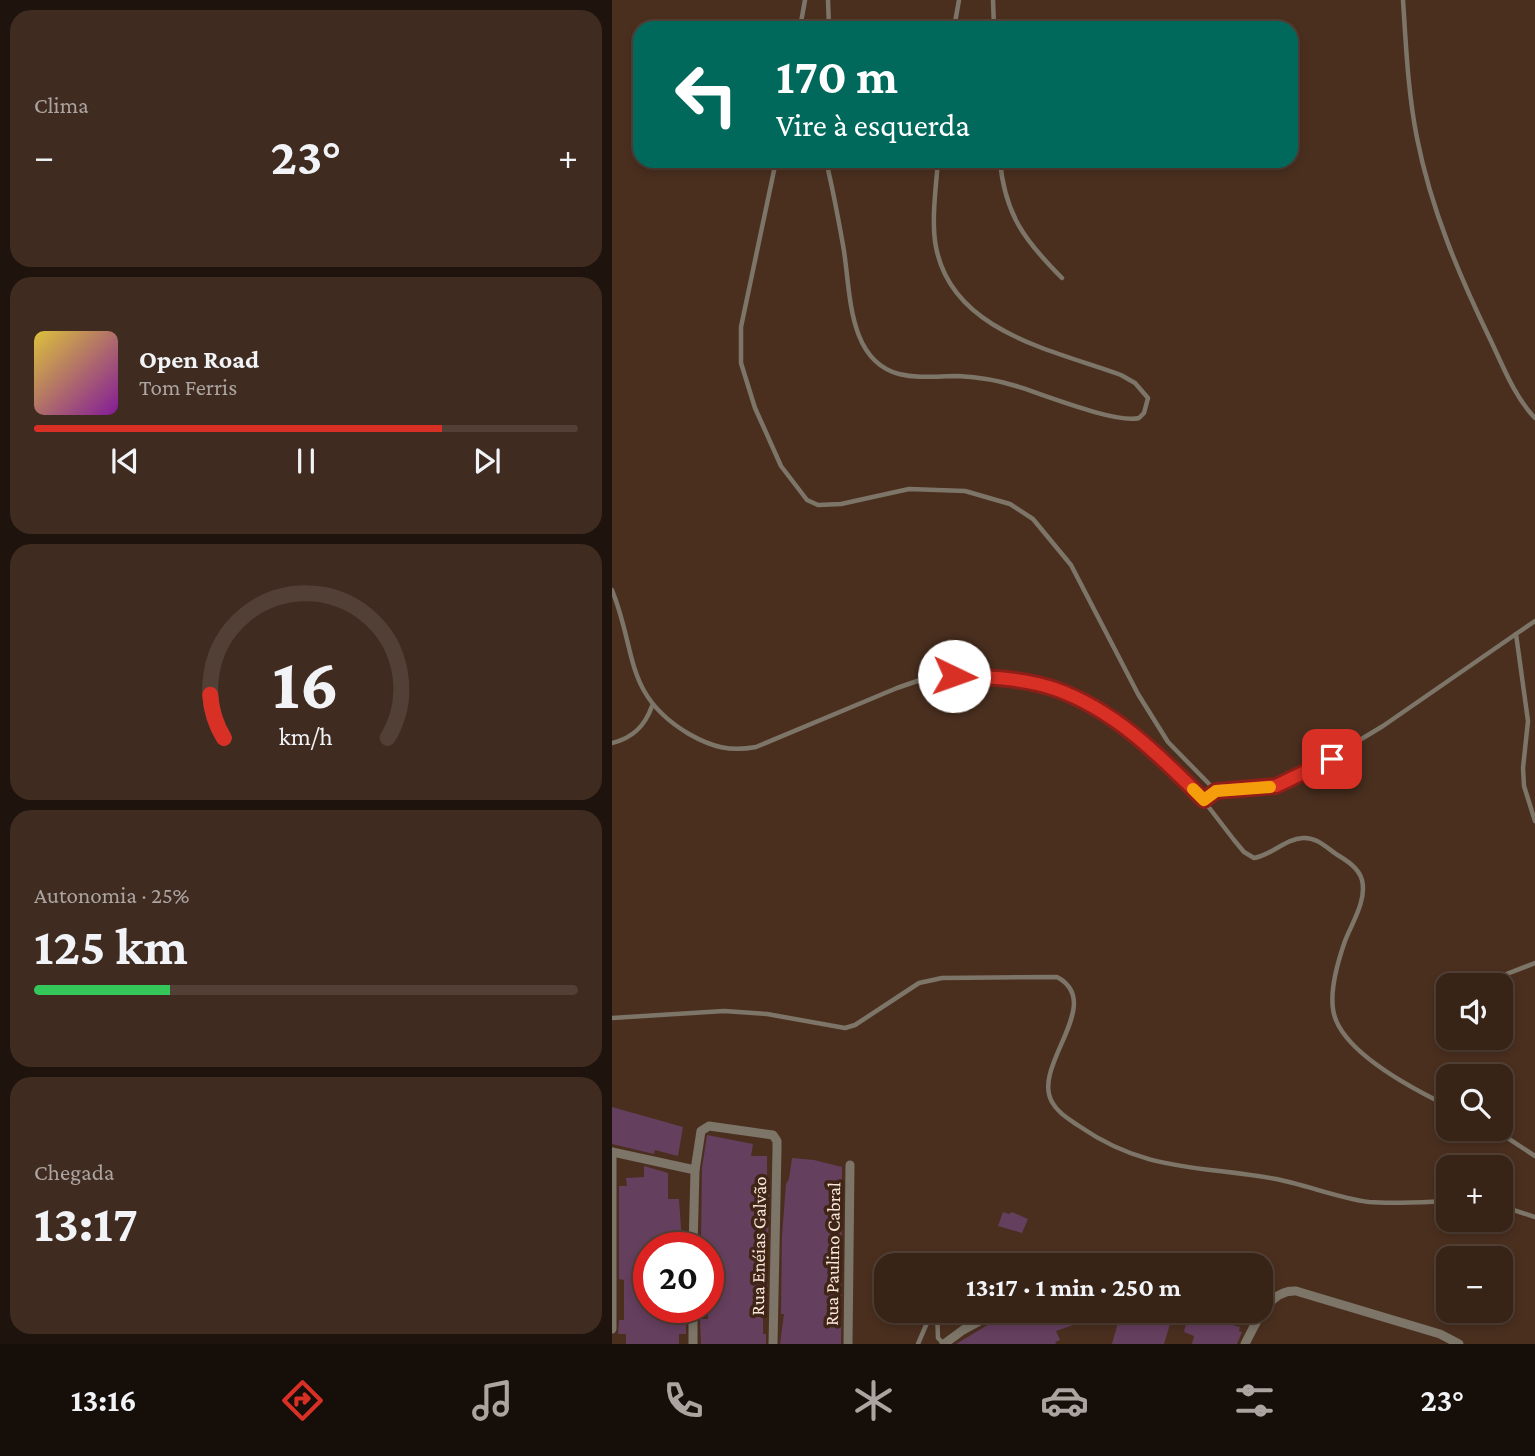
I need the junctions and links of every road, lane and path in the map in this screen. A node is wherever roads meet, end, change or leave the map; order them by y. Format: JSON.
{"nodes":[{"id":1,"x":805,"y":0,"type":"edge"},
{"id":2,"x":828,"y":0,"type":"edge"},
{"id":3,"x":958,"y":0,"type":"edge"},
{"id":4,"x":994,"y":0,"type":"edge"},
{"id":5,"x":1403,"y":0,"type":"edge"},
{"id":6,"x":801,"y":21,"type":"edge"},
{"id":7,"x":829,"y":21,"type":"edge"},
{"id":8,"x":955,"y":21,"type":"edge"},
{"id":9,"x":994,"y":21,"type":"edge"},
{"id":10,"x":775,"y":168,"type":"edge"},
{"id":11,"x":827,"y":168,"type":"edge"},
{"id":12,"x":938,"y":168,"type":"edge"},
{"id":13,"x":1001,"y":168,"type":"edge"},
{"id":14,"x":1062,"y":278,"type":"dead end"},
{"id":15,"x":1534,"y":418,"type":"edge"},
{"id":16,"x":612,"y":590,"type":"edge"},
{"id":17,"x":1534,"y":621,"type":"edge"},
{"id":18,"x":1516,"y":634,"type":"junction"},
{"id":19,"x":652,"y":706,"type":"junction"},
{"id":20,"x":612,"y":743,"type":"edge"},
{"id":21,"x":1216,"y":791,"type":"junction"},
{"id":22,"x":1204,"y":800,"type":"junction"},
{"id":23,"x":1534,"y":821,"type":"edge"},
{"id":24,"x":1534,"y":963,"type":"edge"},
{"id":25,"x":1509,"y":973,"type":"edge"},
{"id":26,"x":612,"y":1018,"type":"edge"},
{"id":27,"x":1436,"y":1100,"type":"edge"},
{"id":28,"x":1512,"y":1141,"type":"edge"},
{"id":29,"x":612,"y":1152,"type":"edge"},
{"id":30,"x":1534,"y":1156,"type":"edge"},
{"id":31,"x":851,"y":1165,"type":"dead end"},
{"id":32,"x":695,"y":1170,"type":"junction"},
{"id":33,"x":1436,"y":1202,"type":"edge"},
{"id":34,"x":1513,"y":1210,"type":"edge"},
{"id":35,"x":1534,"y":1217,"type":"edge"},
{"id":36,"x":693,"y":1232,"type":"edge"},
{"id":37,"x":1273,"y":1299,"type":"edge"},
{"id":38,"x":693,"y":1323,"type":"edge"},
{"id":39,"x":929,"y":1323,"type":"edge"},
{"id":40,"x":936,"y":1323,"type":"edge"},
{"id":41,"x":976,"y":1323,"type":"edge"},
{"id":42,"x":1257,"y":1323,"type":"edge"},
{"id":43,"x":612,"y":1329,"type":"edge"},
{"id":44,"x":693,"y":1344,"type":"edge"},
{"id":45,"x":773,"y":1344,"type":"edge"},
{"id":46,"x":848,"y":1344,"type":"edge"},
{"id":47,"x":918,"y":1344,"type":"edge"},
{"id":48,"x":944,"y":1344,"type":"edge"},
{"id":49,"x":1245,"y":1344,"type":"edge"},
{"id":50,"x":1459,"y":1344,"type":"edge"}],
"edges":[{"from":1,"to":6,"type":"lane"},
{"from":2,"to":7,"type":"lane"},
{"from":3,"to":8,"type":"lane"},
{"from":4,"to":9,"type":"lane"},
{"from":5,"to":15,"type":"lane"},
{"from":10,"to":21,"type":"lane"},
{"from":11,"to":12,"type":"lane"},
{"from":13,"to":14,"type":"lane"},
{"from":16,"to":19,"type":"lane"},
{"from":17,"to":18,"type":"lane"},
{"from":18,"to":21,"type":"lane"},
{"from":18,"to":23,"type":"lane"},
{"from":19,"to":20,"type":"lane"},
{"from":19,"to":22,"type":"lane"},
{"from":21,"to":22,"type":"lane"},
{"from":22,"to":27,"type":"lane"},
{"from":24,"to":25,"type":"lane"},
{"from":26,"to":33,"type":"lane"},
{"from":28,"to":30,"type":"lane"},
{"from":29,"to":32,"type":"street"},
{"from":29,"to":43,"type":"street"},
{"from":31,"to":46,"type":"street","name":"Rua Paulino Cabral"},
{"from":32,"to":36,"type":"street"},
{"from":32,"to":45,"type":"street","name":"Rua Enéias Galvão"},
{"from":34,"to":35,"type":"lane"},
{"from":37,"to":50,"type":"street"},
{"from":38,"to":44,"type":"street"},
{"from":39,"to":47,"type":"lane"},
{"from":40,"to":48,"type":"lane"},
{"from":41,"to":48,"type":"street"},
{"from":42,"to":49,"type":"street"}]}
